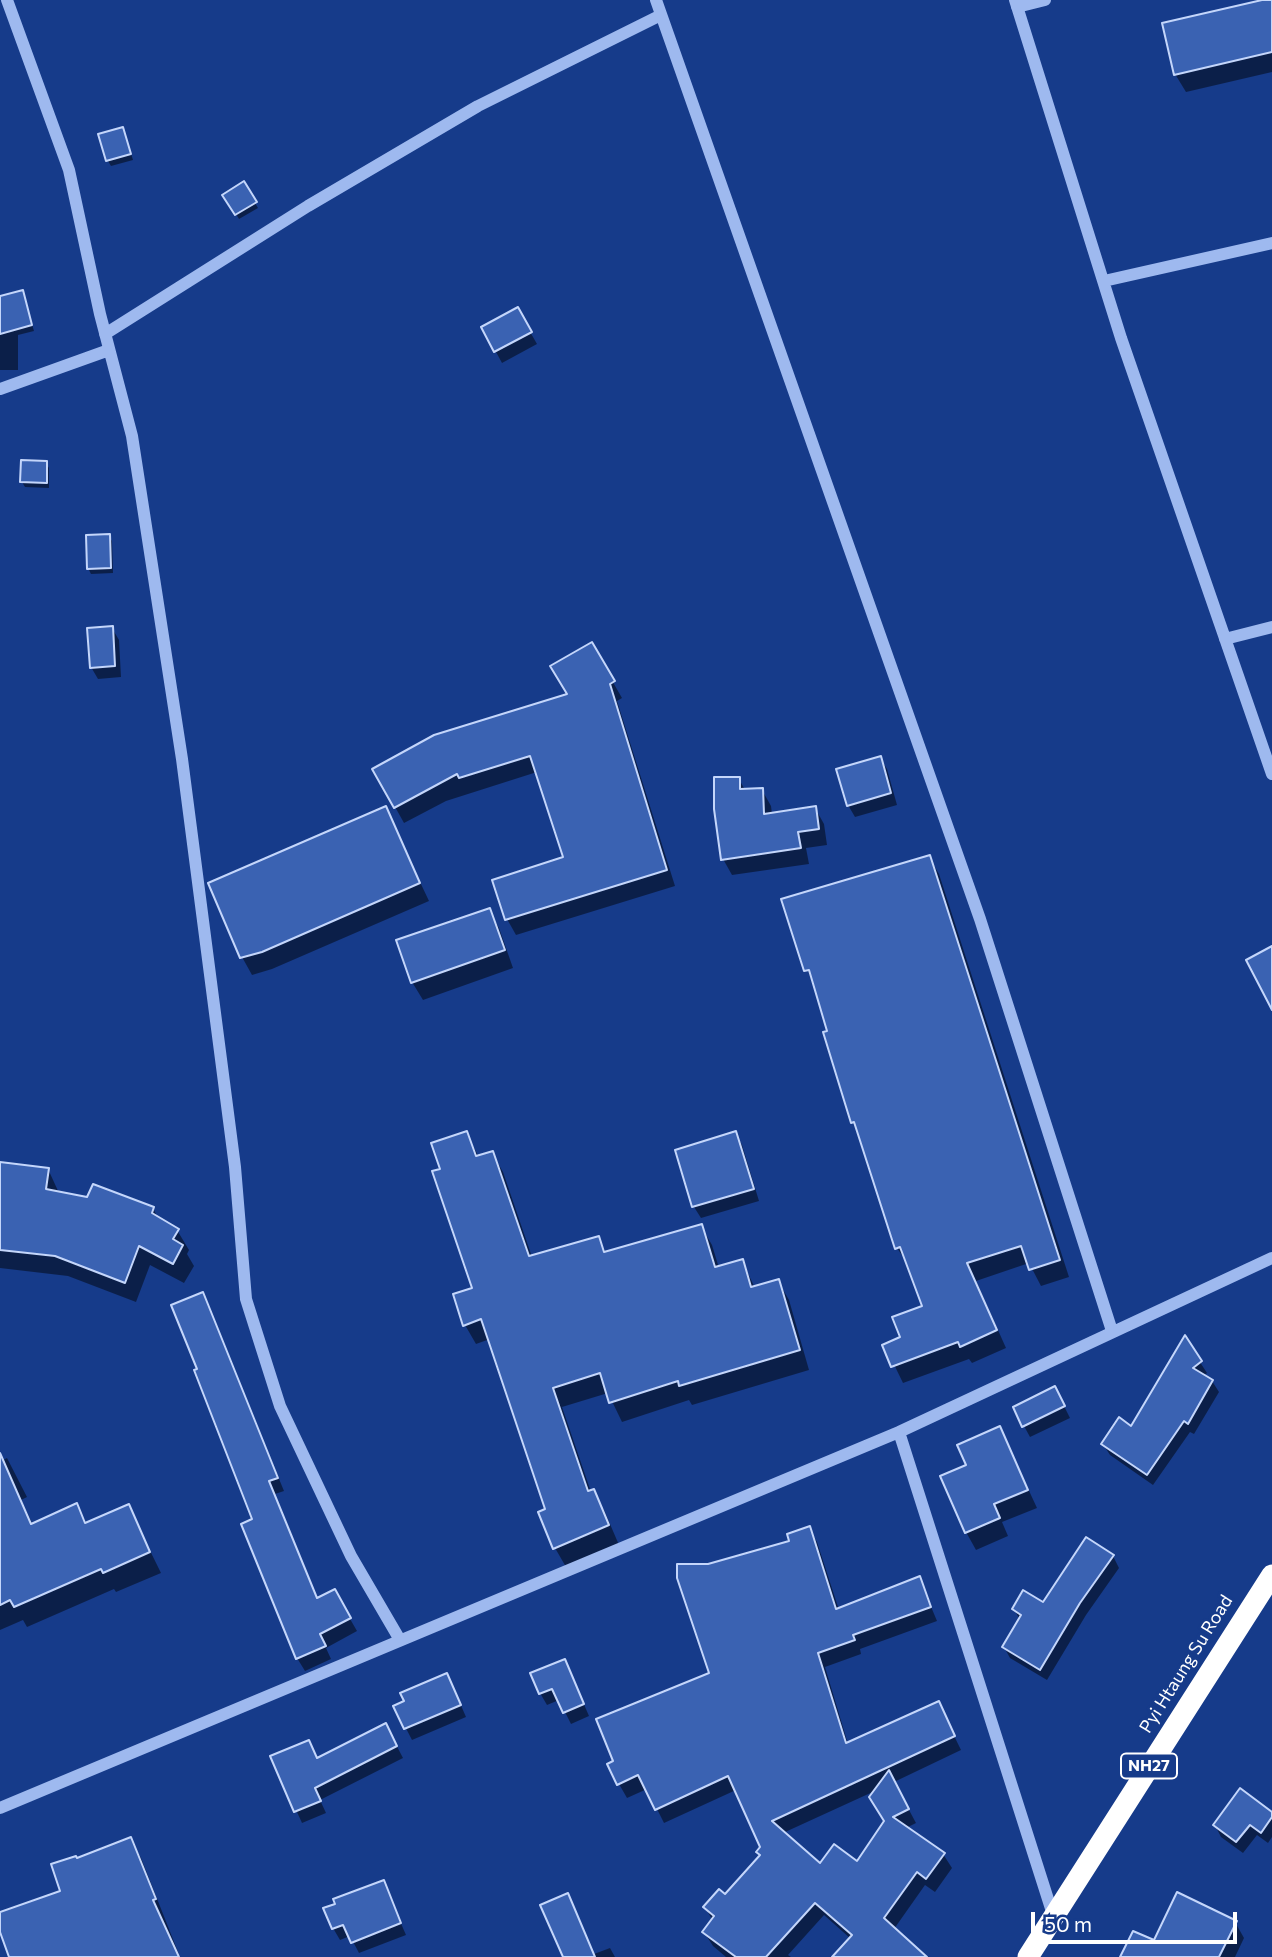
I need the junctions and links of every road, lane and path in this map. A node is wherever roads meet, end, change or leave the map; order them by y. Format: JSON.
{"nodes":[{"id":1,"x":7,"y":0,"type":"edge"},
{"id":2,"x":656,"y":0,"type":"edge"},
{"id":3,"x":1045,"y":0,"type":"edge"},
{"id":4,"x":1016,"y":3,"type":"edge"},
{"id":5,"x":662,"y":15,"type":"junction"},
{"id":6,"x":1272,"y":243,"type":"edge"},
{"id":7,"x":1104,"y":281,"type":"junction"},
{"id":8,"x":105,"y":334,"type":"junction"},
{"id":9,"x":109,"y":350,"type":"junction"},
{"id":10,"x":0,"y":389,"type":"edge"},
{"id":11,"x":1272,"y":626,"type":"edge"},
{"id":12,"x":1226,"y":639,"type":"junction"},
{"id":13,"x":1272,"y":774,"type":"edge"},
{"id":14,"x":1272,"y":1258,"type":"edge"},
{"id":15,"x":1112,"y":1331,"type":"junction"},
{"id":16,"x":899,"y":1432,"type":"junction"},
{"id":17,"x":1272,"y":1575,"type":"edge"},
{"id":18,"x":401,"y":1640,"type":"junction"},
{"id":19,"x":0,"y":1808,"type":"edge"},
{"id":20,"x":1054,"y":1918,"type":"junction"},
{"id":21,"x":1028,"y":1957,"type":"edge"}],
"edges":[{"from":1,"to":8,"type":"street"},
{"from":2,"to":5,"type":"street"},
{"from":3,"to":4,"type":"street"},
{"from":4,"to":7,"type":"street"},
{"from":5,"to":8,"type":"street"},
{"from":5,"to":15,"type":"street"},
{"from":6,"to":7,"type":"street"},
{"from":7,"to":12,"type":"street"},
{"from":8,"to":9,"type":"street"},
{"from":9,"to":10,"type":"street"},
{"from":9,"to":18,"type":"street"},
{"from":11,"to":12,"type":"street"},
{"from":12,"to":13,"type":"street"},
{"from":14,"to":15,"type":"street"},
{"from":15,"to":16,"type":"street"},
{"from":16,"to":18,"type":"street"},
{"from":16,"to":20,"type":"street"},
{"from":17,"to":20,"type":"highway","name":"Pyi Htaung Su Road","number":"NH27"},
{"from":18,"to":19,"type":"street"},
{"from":20,"to":21,"type":"highway","name":"Pyi Htaung Su Road","number":"NH27"}]}
